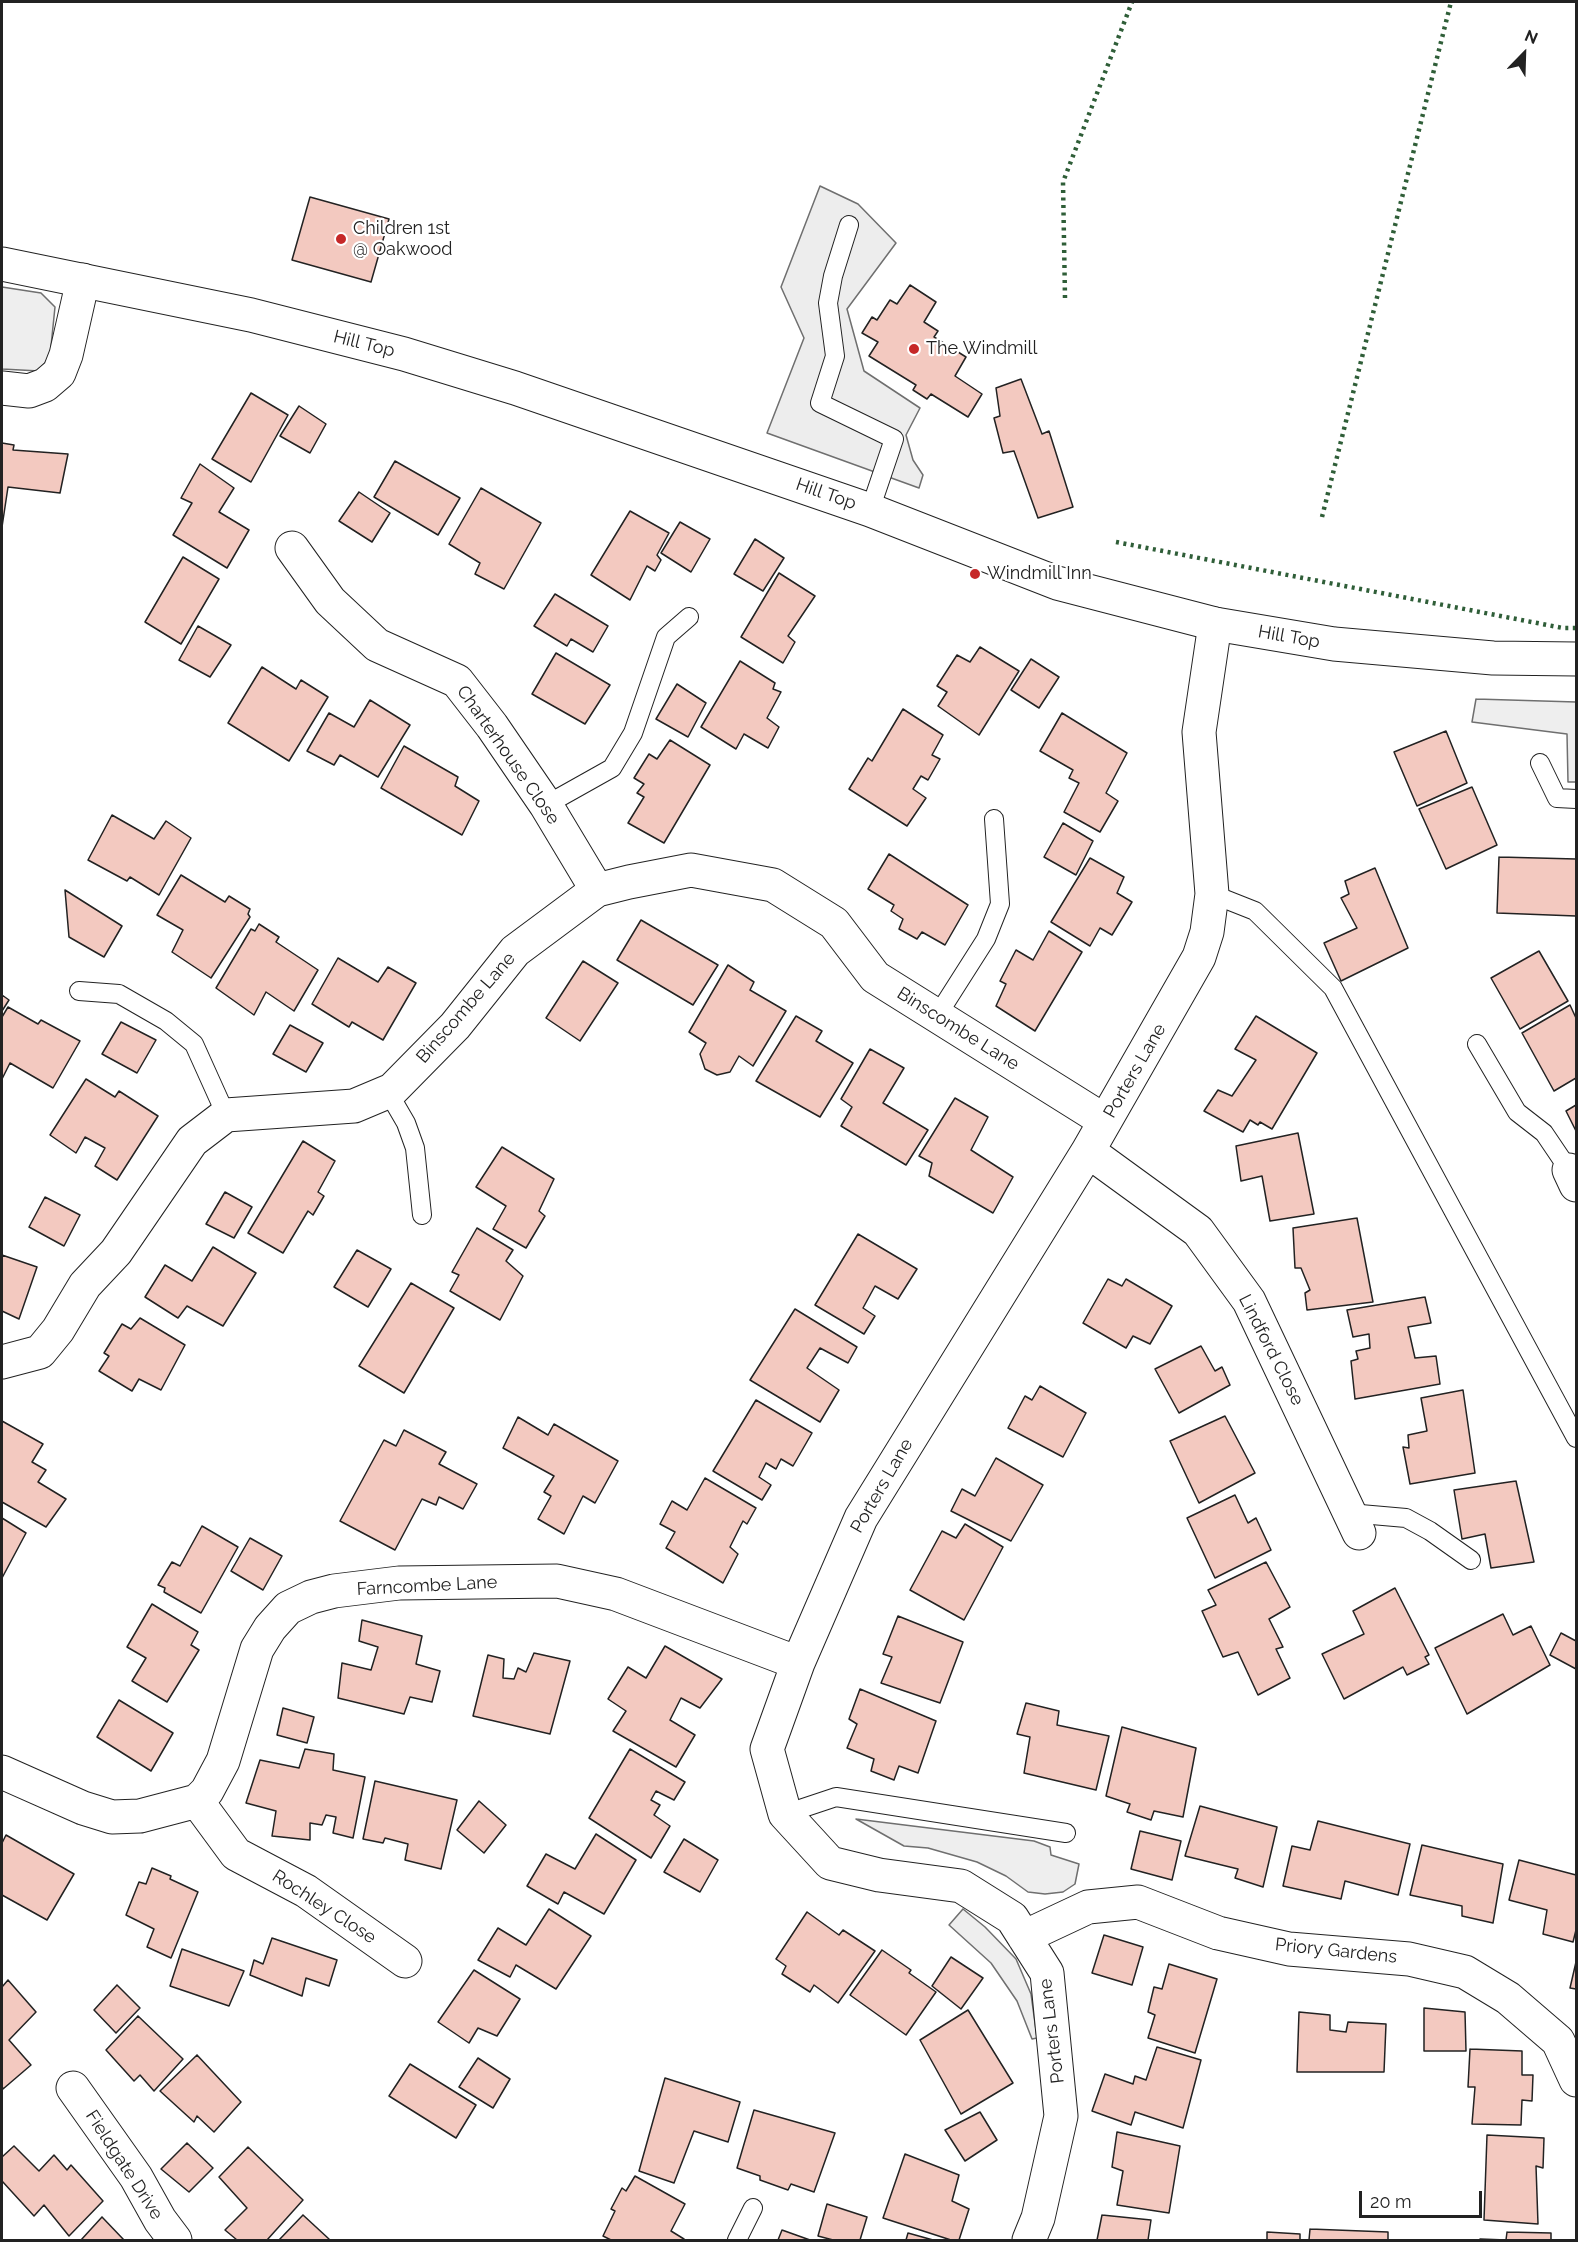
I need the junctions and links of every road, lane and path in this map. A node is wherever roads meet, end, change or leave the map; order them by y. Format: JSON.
{"nodes":[{"id":1,"x":849,"y":225,"type":"dead end"},
{"id":2,"x":2,"y":264,"type":"edge"},
{"id":3,"x":83,"y":280,"type":"junction"},
{"id":4,"x":2,"y":388,"type":"edge"},
{"id":5,"x":870,"y":510,"type":"junction"},
{"id":6,"x":292,"y":548,"type":"dead end"},
{"id":7,"x":689,"y":617,"type":"dead end"},
{"id":8,"x":1215,"y":624,"type":"junction"},
{"id":9,"x":1576,"y":659,"type":"edge"},
{"id":10,"x":1540,"y":763,"type":"dead end"},
{"id":11,"x":1576,"y":799,"type":"edge"},
{"id":12,"x":546,"y":805,"type":"junction"},
{"id":13,"x":994,"y":819,"type":"dead end"},
{"id":14,"x":597,"y":890,"type":"junction"},
{"id":15,"x":1212,"y":894,"type":"junction"},
{"id":16,"x":79,"y":991,"type":"dead end"},
{"id":17,"x":937,"y":1016,"type":"junction"},
{"id":18,"x":1477,"y":1044,"type":"dead end"},
{"id":19,"x":388,"y":1092,"type":"junction"},
{"id":20,"x":225,"y":1115,"type":"junction"},
{"id":21,"x":1105,"y":1121,"type":"junction"},
{"id":22,"x":1088,"y":1151,"type":"junction"},
{"id":23,"x":1573,"y":1178,"type":"edge"},
{"id":24,"x":422,"y":1215,"type":"dead end"},
{"id":25,"x":2,"y":1362,"type":"edge"},
{"id":26,"x":1576,"y":1438,"type":"edge"},
{"id":27,"x":1354,"y":1523,"type":"joint"},
{"id":28,"x":1471,"y":1560,"type":"dead end"},
{"id":29,"x":798,"y":1663,"type":"junction"},
{"id":30,"x":2,"y":1772,"type":"edge"},
{"id":31,"x":197,"y":1801,"type":"junction"},
{"id":32,"x":785,"y":1814,"type":"junction"},
{"id":33,"x":1066,"y":1833,"type":"dead end"},
{"id":34,"x":1024,"y":1937,"type":"junction"},
{"id":35,"x":405,"y":1961,"type":"dead end"},
{"id":36,"x":1567,"y":2037,"type":"edge"},
{"id":37,"x":1576,"y":2080,"type":"edge"},
{"id":38,"x":74,"y":2088,"type":"dead end"},
{"id":39,"x":753,"y":2208,"type":"dead end"},
{"id":40,"x":175,"y":2241,"type":"edge"},
{"id":41,"x":737,"y":2241,"type":"edge"},
{"id":42,"x":1029,"y":2241,"type":"edge"}],
"edges":[{"from":1,"to":5,"type":"lane"},
{"from":2,"to":3,"type":"street","name":"Hill Top"},
{"from":3,"to":4,"type":"street"},
{"from":3,"to":5,"type":"street","name":"Hill Top"},
{"from":5,"to":8,"type":"street","name":"Hill Top"},
{"from":6,"to":12,"type":"street","name":"Charterhouse Close"},
{"from":7,"to":12,"type":"lane"},
{"from":8,"to":9,"type":"street","name":"Hill Top"},
{"from":8,"to":15,"type":"street","name":"Porters Lane"},
{"from":10,"to":11,"type":"lane"},
{"from":12,"to":14,"type":"street","name":"Charterhouse Close"},
{"from":13,"to":17,"type":"lane"},
{"from":14,"to":17,"type":"street","name":"Binscombe Lane"},
{"from":14,"to":19,"type":"street","name":"Binscombe Lane"},
{"from":15,"to":21,"type":"street","name":"Porters Lane"},
{"from":15,"to":26,"type":"lane"},
{"from":16,"to":20,"type":"lane"},
{"from":17,"to":21,"type":"street","name":"Binscombe Lane"},
{"from":18,"to":23,"type":"lane"},
{"from":19,"to":20,"type":"street","name":"Binscombe Lane"},
{"from":19,"to":24,"type":"lane"},
{"from":20,"to":25,"type":"street"},
{"from":21,"to":22,"type":"street","name":"Porters Lane"},
{"from":22,"to":27,"type":"street","name":"Lindford Close"},
{"from":22,"to":29,"type":"street","name":"Porters Lane"},
{"from":27,"to":28,"type":"lane"},
{"from":29,"to":31,"type":"street","name":"Farncombe Lane"},
{"from":29,"to":32,"type":"street","name":"Porters Lane"},
{"from":30,"to":31,"type":"street"},
{"from":31,"to":35,"type":"street","name":"Rochley Close"},
{"from":32,"to":33,"type":"lane"},
{"from":32,"to":34,"type":"street","name":"Porters Lane"},
{"from":34,"to":36,"type":"street","name":"Priory Gardens"},
{"from":34,"to":42,"type":"street","name":"Porters Lane"},
{"from":36,"to":37,"type":"street","name":"Priory Gardens"},
{"from":38,"to":40,"type":"street","name":"Fieldgate Drive"},
{"from":39,"to":41,"type":"lane"}]}
